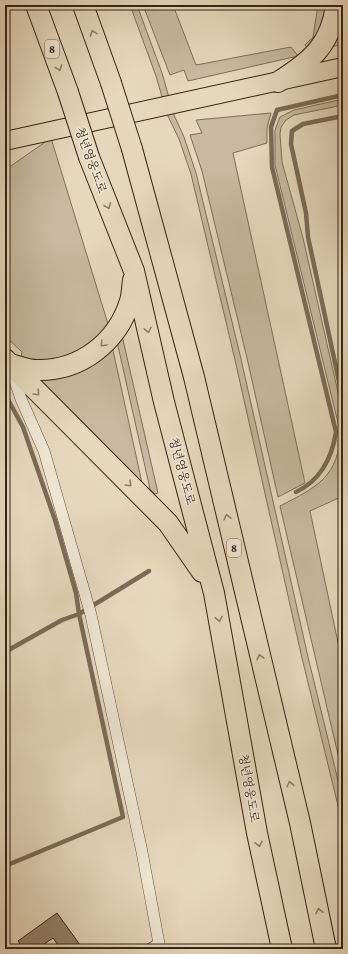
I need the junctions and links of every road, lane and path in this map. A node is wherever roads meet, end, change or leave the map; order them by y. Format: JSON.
{"nodes":[{"id":1,"x":36,"y":5,"type":"edge"},
{"id":2,"x":83,"y":5,"type":"edge"},
{"id":3,"x":336,"y":5,"type":"edge"},
{"id":4,"x":343,"y":67,"type":"edge"},
{"id":5,"x":278,"y":82,"type":"junction"},
{"id":6,"x":5,"y":141,"type":"edge"},
{"id":7,"x":134,"y":272,"type":"junction"},
{"id":8,"x":7,"y":362,"type":"edge"},
{"id":9,"x":214,"y":593,"type":"junction"},
{"id":10,"x":159,"y":945,"type":"edge"},
{"id":11,"x":146,"y":949,"type":"edge"},
{"id":12,"x":282,"y":949,"type":"edge"},
{"id":13,"x":326,"y":949,"type":"edge"}],
"edges":[{"from":1,"to":7,"type":"highway","name":"청년영웅도로","number":"8","one_way":true,"bridge":true},
{"from":13,"to":2,"type":"highway","number":"8","one_way":true,"bridge":true},
{"from":3,"to":5,"type":"highway"},
{"from":4,"to":5,"type":"main road"},
{"from":5,"to":6,"type":"main road"},
{"from":7,"to":8,"type":"highway","one_way":true},
{"from":7,"to":9,"type":"highway","name":"청년영웅도로","number":"8","one_way":true},
{"from":8,"to":9,"type":"highway","one_way":true},
{"from":8,"to":10,"type":"street"},
{"from":9,"to":12,"type":"highway","name":"청년영웅도로","number":"8","one_way":true},
{"from":10,"to":11,"type":"lane"}]}
